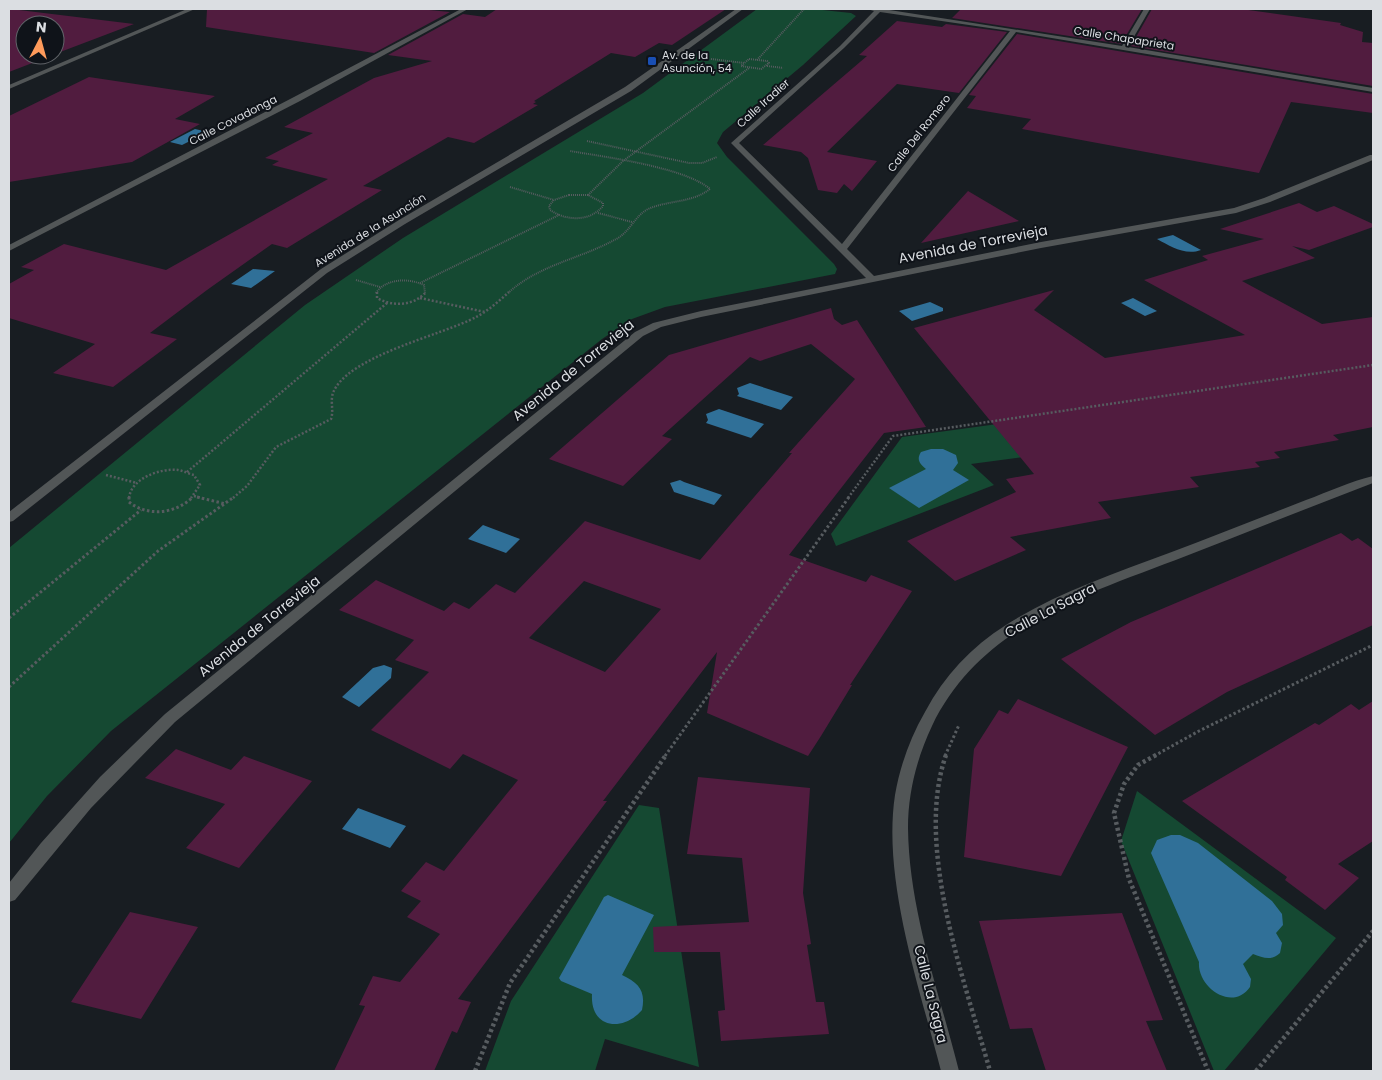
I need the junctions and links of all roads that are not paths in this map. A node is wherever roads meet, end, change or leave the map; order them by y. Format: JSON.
{"nodes":[{"id":1,"x":192,"y":9,"type":"edge"},
{"id":2,"x":465,"y":9,"type":"edge"},
{"id":3,"x":740,"y":9,"type":"edge"},
{"id":4,"x":876,"y":9,"type":"edge"},
{"id":5,"x":1147,"y":9,"type":"edge"},
{"id":6,"x":1014,"y":30,"type":"junction"},
{"id":7,"x":1124,"y":48,"type":"junction"},
{"id":8,"x":9,"y":87,"type":"edge"},
{"id":9,"x":1373,"y":90,"type":"edge"},
{"id":10,"x":1373,"y":157,"type":"edge"},
{"id":11,"x":9,"y":248,"type":"edge"},
{"id":12,"x":842,"y":249,"type":"junction"},
{"id":13,"x":872,"y":279,"type":"junction"},
{"id":14,"x":1373,"y":479,"type":"edge"},
{"id":15,"x":9,"y":518,"type":"edge"},
{"id":16,"x":9,"y":895,"type":"edge"},
{"id":17,"x":950,"y":1071,"type":"edge"}],
"edges":[{"from":1,"to":8,"type":"street"},
{"from":2,"to":11,"type":"street","name":"Calle Covadonga"},
{"from":3,"to":15,"type":"street","name":"Avenida de la Asunción"},
{"from":4,"to":6,"type":"street","name":"Calle Chapaprieta"},
{"from":4,"to":12,"type":"street","name":"Calle Iradier"},
{"from":5,"to":7,"type":"street"},
{"from":6,"to":7,"type":"street","name":"Calle Chapaprieta"},
{"from":6,"to":12,"type":"street","name":"Calle Del Romero"},
{"from":7,"to":9,"type":"street","name":"Calle Chapaprieta"},
{"from":10,"to":13,"type":"street","name":"Avenida de Torrevieja"},
{"from":12,"to":13,"type":"street","name":"Calle Iradier"},
{"from":13,"to":16,"type":"street","name":"Avenida de Torrevieja"},
{"from":14,"to":17,"type":"street","name":"Calle La Sagra"}]}
